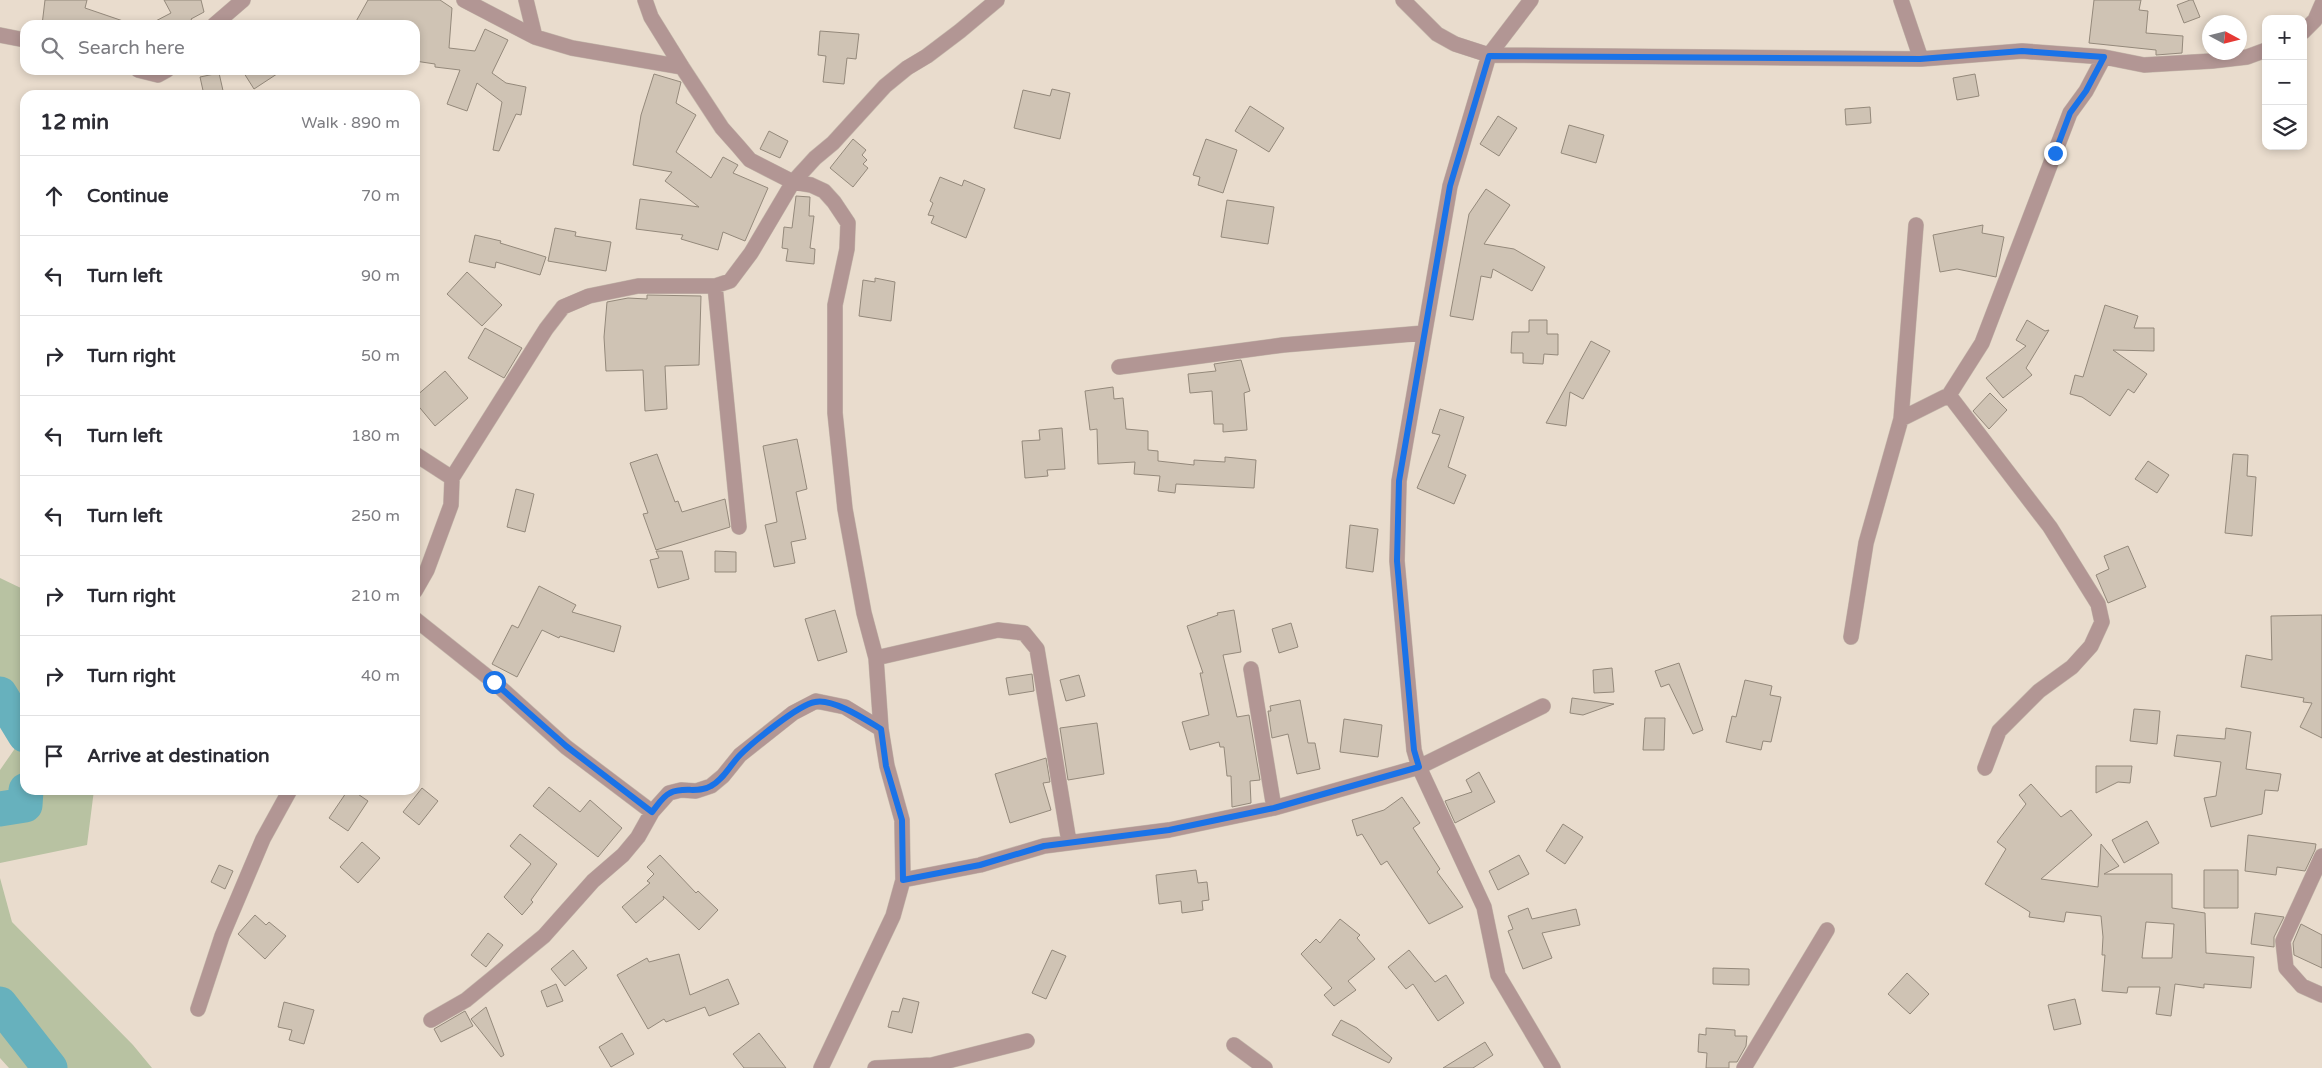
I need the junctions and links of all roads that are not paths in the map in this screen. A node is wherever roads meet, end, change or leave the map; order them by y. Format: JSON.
{"nodes":[{"id":1,"x":242,"y":0,"type":"edge"},
{"id":2,"x":464,"y":0,"type":"edge"},
{"id":3,"x":526,"y":0,"type":"edge"},
{"id":4,"x":645,"y":0,"type":"edge"},
{"id":5,"x":997,"y":0,"type":"edge"},
{"id":6,"x":1403,"y":0,"type":"edge"},
{"id":7,"x":1531,"y":0,"type":"edge"},
{"id":8,"x":1901,"y":0,"type":"edge"},
{"id":9,"x":2322,"y":4,"type":"edge"},
{"id":10,"x":220,"y":20,"type":"edge"},
{"id":11,"x":2307,"y":28,"type":"edge"},
{"id":12,"x":0,"y":34,"type":"edge"},
{"id":13,"x":535,"y":37,"type":"junction"},
{"id":14,"x":20,"y":39,"type":"edge"},
{"id":15,"x":2262,"y":51,"type":"edge"},
{"id":16,"x":1489,"y":56,"type":"junction"},
{"id":17,"x":2104,"y":57,"type":"junction"},
{"id":18,"x":1920,"y":59,"type":"junction"},
{"id":19,"x":682,"y":67,"type":"junction"},
{"id":20,"x":793,"y":182,"type":"junction"},
{"id":21,"x":1916,"y":225,"type":"dead end"},
{"id":22,"x":715,"y":286,"type":"junction"},
{"id":23,"x":1424,"y":333,"type":"junction"},
{"id":24,"x":1120,"y":367,"type":"dead end"},
{"id":25,"x":1949,"y":395,"type":"junction"},
{"id":26,"x":1902,"y":418,"type":"junction"},
{"id":27,"x":420,"y":457,"type":"edge"},
{"id":28,"x":452,"y":478,"type":"junction"},
{"id":29,"x":739,"y":527,"type":"dead end"},
{"id":30,"x":420,"y":582,"type":"edge"},
{"id":31,"x":420,"y":623,"type":"edge"},
{"id":32,"x":1851,"y":637,"type":"dead end"},
{"id":33,"x":876,"y":658,"type":"junction"},
{"id":34,"x":1251,"y":669,"type":"dead end"},
{"id":35,"x":1543,"y":706,"type":"dead end"},
{"id":36,"x":881,"y":729,"type":"junction"},
{"id":37,"x":1419,"y":767,"type":"junction"},
{"id":38,"x":1985,"y":768,"type":"dead end"},
{"id":39,"x":287,"y":795,"type":"edge"},
{"id":40,"x":1274,"y":808,"type":"junction"},
{"id":41,"x":652,"y":812,"type":"junction"},
{"id":42,"x":1069,"y":842,"type":"junction"},
{"id":43,"x":2322,"y":856,"type":"edge"},
{"id":44,"x":903,"y":880,"type":"junction"},
{"id":45,"x":1827,"y":930,"type":"dead end"},
{"id":46,"x":2322,"y":995,"type":"edge"},
{"id":47,"x":198,"y":1009,"type":"dead end"},
{"id":48,"x":431,"y":1020,"type":"dead end"},
{"id":49,"x":1027,"y":1041,"type":"dead end"},
{"id":50,"x":1234,"y":1045,"type":"dead end"},
{"id":51,"x":821,"y":1068,"type":"edge"},
{"id":52,"x":875,"y":1068,"type":"edge"},
{"id":53,"x":1265,"y":1068,"type":"edge"},
{"id":54,"x":1553,"y":1068,"type":"edge"},
{"id":55,"x":1744,"y":1068,"type":"edge"}],
"edges":[{"from":1,"to":10,"type":"street"},
{"from":2,"to":13,"type":"street"},
{"from":3,"to":13,"type":"street"},
{"from":4,"to":19,"type":"street"},
{"from":5,"to":20,"type":"street"},
{"from":6,"to":16,"type":"street"},
{"from":7,"to":16,"type":"street"},
{"from":8,"to":18,"type":"street"},
{"from":9,"to":11,"type":"street"},
{"from":12,"to":14,"type":"street"},
{"from":13,"to":19,"type":"street"},
{"from":15,"to":17,"type":"street"},
{"from":16,"to":18,"type":"street"},
{"from":16,"to":23,"type":"street"},
{"from":17,"to":18,"type":"street"},
{"from":17,"to":25,"type":"street"},
{"from":19,"to":20,"type":"street"},
{"from":20,"to":22,"type":"street"},
{"from":20,"to":33,"type":"street"},
{"from":21,"to":26,"type":"street"},
{"from":22,"to":28,"type":"street"},
{"from":22,"to":29,"type":"street"},
{"from":23,"to":24,"type":"street"},
{"from":23,"to":37,"type":"street"},
{"from":25,"to":26,"type":"street"},
{"from":25,"to":38,"type":"street"},
{"from":26,"to":32,"type":"street"},
{"from":27,"to":28,"type":"street"},
{"from":28,"to":30,"type":"street"},
{"from":31,"to":41,"type":"street"},
{"from":33,"to":36,"type":"street"},
{"from":33,"to":42,"type":"street"},
{"from":34,"to":40,"type":"street"},
{"from":35,"to":37,"type":"street"},
{"from":36,"to":41,"type":"street"},
{"from":36,"to":44,"type":"street"},
{"from":37,"to":40,"type":"street"},
{"from":37,"to":54,"type":"street"},
{"from":39,"to":47,"type":"street"},
{"from":40,"to":42,"type":"street"},
{"from":41,"to":48,"type":"street"},
{"from":42,"to":44,"type":"street"},
{"from":43,"to":46,"type":"street"},
{"from":44,"to":51,"type":"street"},
{"from":45,"to":55,"type":"street"},
{"from":49,"to":52,"type":"street"},
{"from":50,"to":53,"type":"street"}]}
